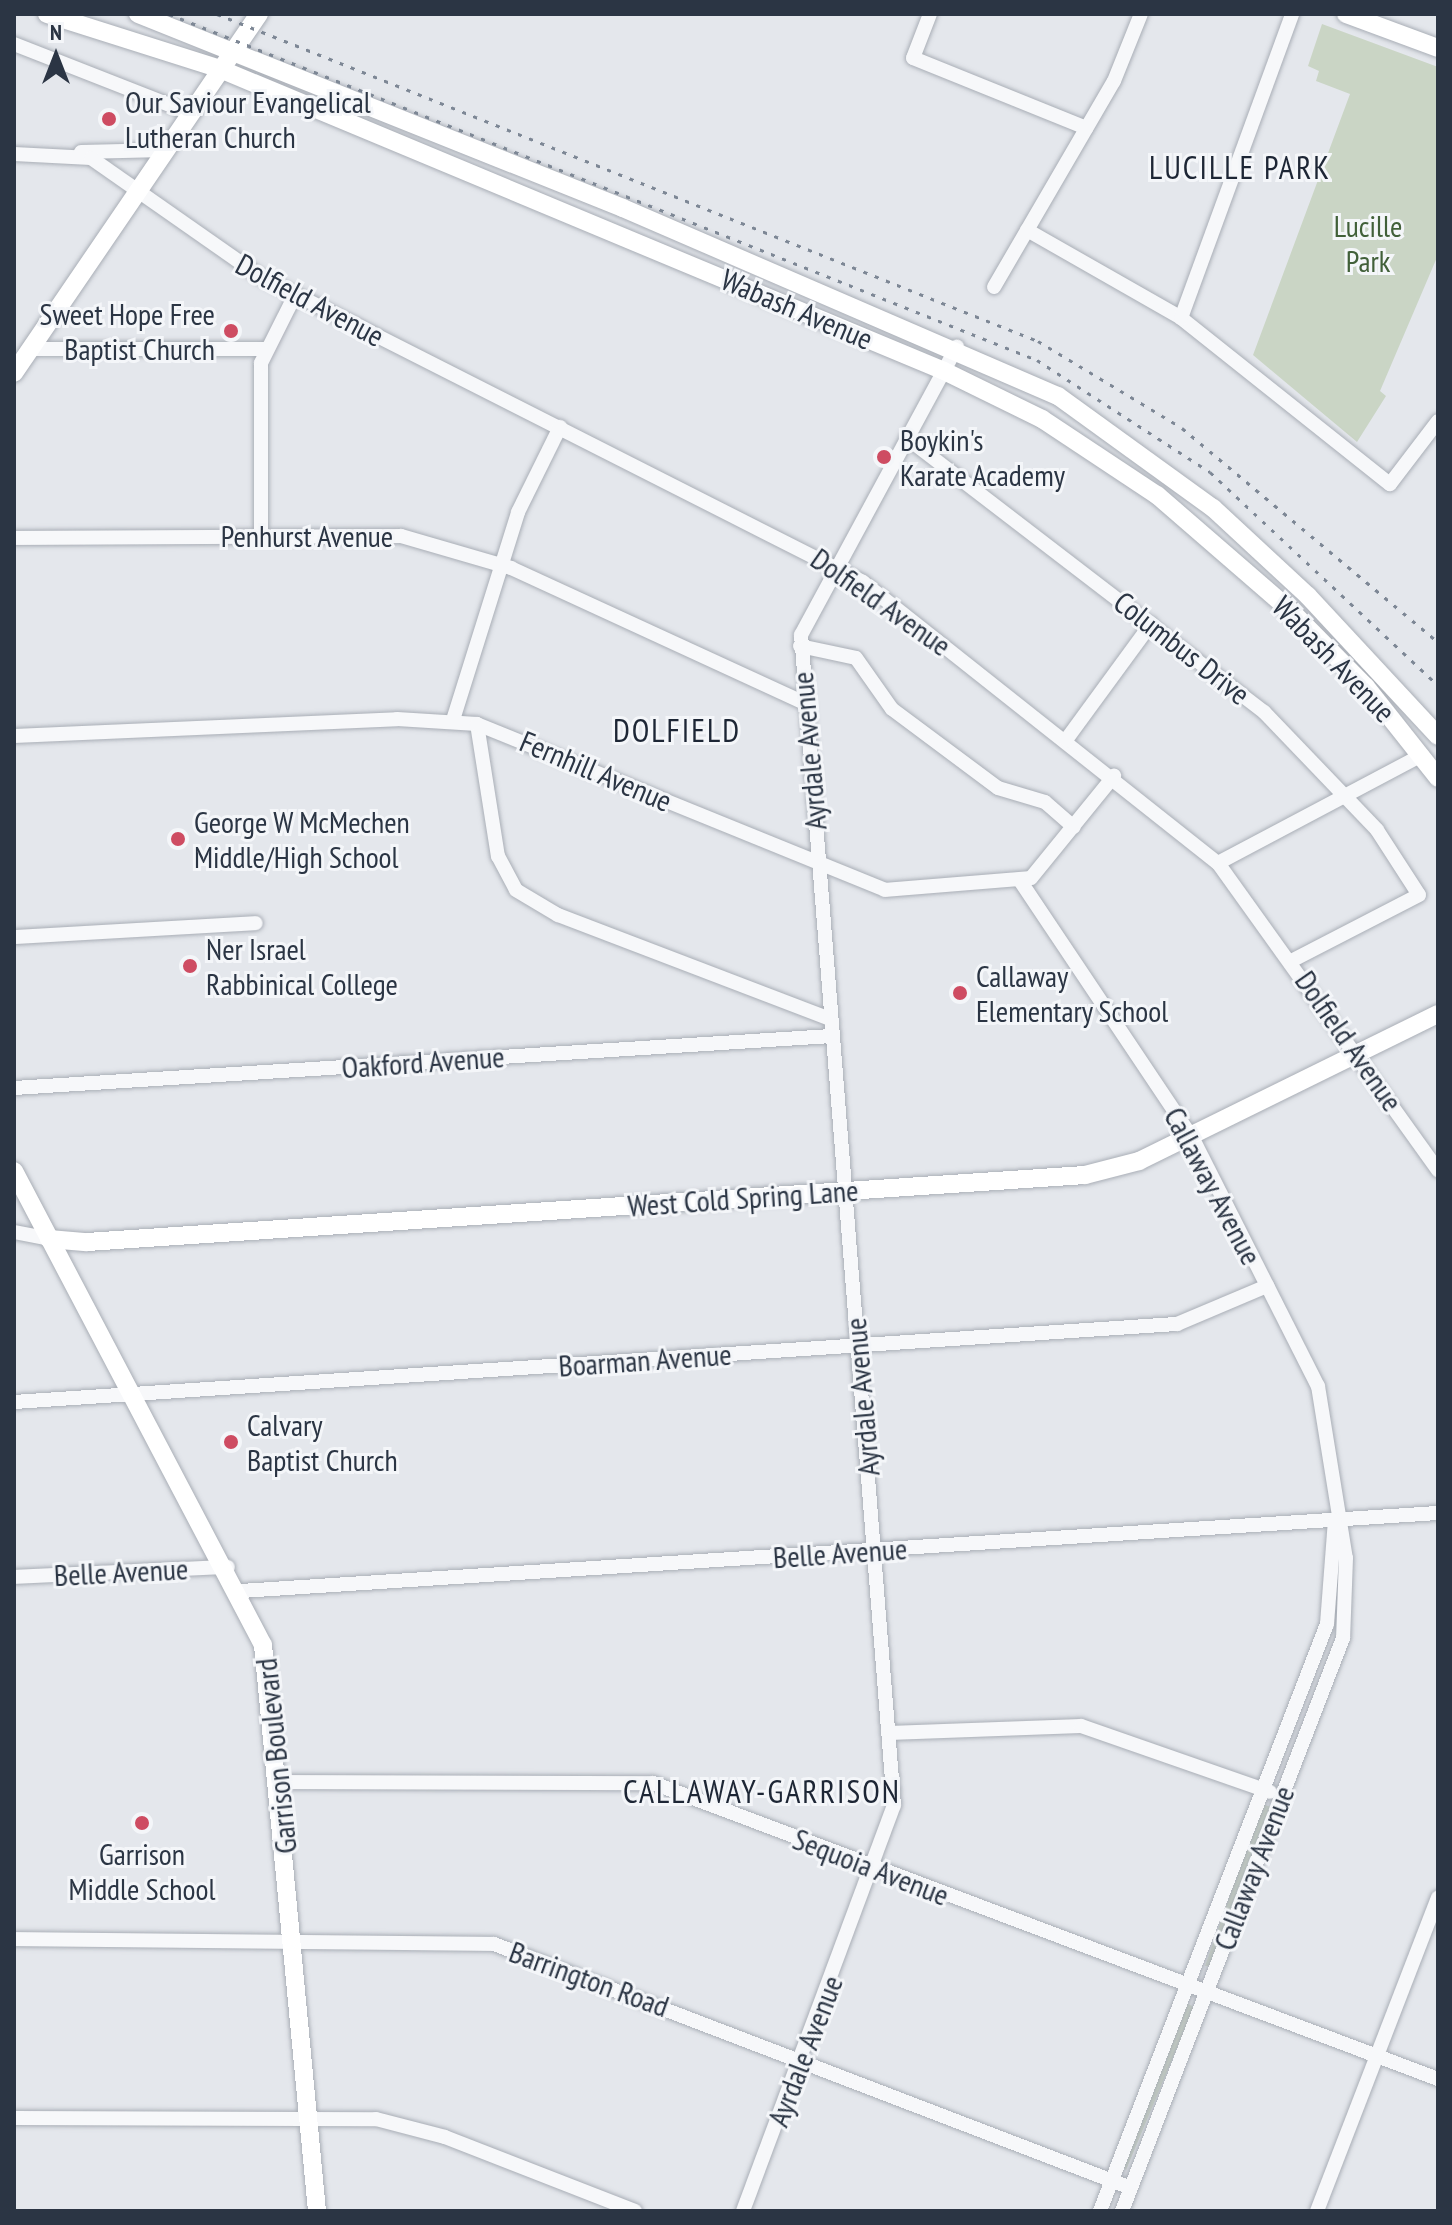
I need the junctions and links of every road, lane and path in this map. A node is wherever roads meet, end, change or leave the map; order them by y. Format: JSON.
{"nodes":[{"id":1,"x":47,"y":14,"type":"edge"},
{"id":2,"x":138,"y":14,"type":"edge"},
{"id":3,"x":930,"y":14,"type":"edge"},
{"id":4,"x":1141,"y":14,"type":"edge"},
{"id":5,"x":1292,"y":14,"type":"edge"},
{"id":6,"x":1346,"y":14,"type":"edge"},
{"id":7,"x":255,"y":21,"type":"edge"},
{"id":8,"x":14,"y":44,"type":"edge"},
{"id":9,"x":1438,"y":48,"type":"edge"},
{"id":10,"x":234,"y":50,"type":"junction"},
{"id":11,"x":220,"y":69,"type":"junction"},
{"id":12,"x":190,"y":113,"type":"junction"},
{"id":13,"x":1086,"y":128,"type":"junction"},
{"id":14,"x":165,"y":150,"type":"junction"},
{"id":15,"x":73,"y":153,"type":"junction"},
{"id":16,"x":14,"y":154,"type":"edge"},
{"id":17,"x":138,"y":190,"type":"junction"},
{"id":18,"x":623,"y":208,"type":"junction"},
{"id":19,"x":1027,"y":230,"type":"junction"},
{"id":20,"x":612,"y":232,"type":"junction"},
{"id":21,"x":994,"y":287,"type":"dead end"},
{"id":22,"x":295,"y":295,"type":"junction"},
{"id":23,"x":1181,"y":318,"type":"junction"},
{"id":24,"x":957,"y":347,"type":"junction"},
{"id":25,"x":30,"y":349,"type":"junction"},
{"id":26,"x":267,"y":349,"type":"junction"},
{"id":27,"x":944,"y":371,"type":"junction"},
{"id":28,"x":14,"y":373,"type":"edge"},
{"id":29,"x":1438,"y":421,"type":"edge"},
{"id":30,"x":560,"y":427,"type":"junction"},
{"id":31,"x":907,"y":438,"type":"junction"},
{"id":32,"x":261,"y":535,"type":"junction"},
{"id":33,"x":14,"y":538,"type":"edge"},
{"id":34,"x":838,"y":565,"type":"junction"},
{"id":35,"x":500,"y":567,"type":"junction"},
{"id":36,"x":1151,"y":624,"type":"junction"},
{"id":37,"x":800,"y":646,"type":"junction"},
{"id":38,"x":805,"y":703,"type":"junction"},
{"id":39,"x":453,"y":720,"type":"junction"},
{"id":40,"x":477,"y":724,"type":"junction"},
{"id":41,"x":14,"y":736,"type":"edge"},
{"id":42,"x":1438,"y":736,"type":"edge"},
{"id":43,"x":1066,"y":740,"type":"junction"},
{"id":44,"x":1422,"y":755,"type":"junction"},
{"id":45,"x":1114,"y":776,"type":"junction"},
{"id":46,"x":1438,"y":778,"type":"edge"},
{"id":47,"x":1349,"y":796,"type":"junction"},
{"id":48,"x":1074,"y":827,"type":"junction"},
{"id":49,"x":1218,"y":863,"type":"junction"},
{"id":50,"x":819,"y":867,"type":"junction"},
{"id":51,"x":1021,"y":882,"type":"junction"},
{"id":52,"x":256,"y":923,"type":"dead end"},
{"id":53,"x":14,"y":937,"type":"edge"},
{"id":54,"x":1293,"y":960,"type":"junction"},
{"id":55,"x":1438,"y":1014,"type":"edge"},
{"id":56,"x":831,"y":1019,"type":"junction"},
{"id":57,"x":832,"y":1036,"type":"junction"},
{"id":58,"x":1358,"y":1053,"type":"junction"},
{"id":59,"x":14,"y":1088,"type":"edge"},
{"id":60,"x":1192,"y":1137,"type":"junction"},
{"id":61,"x":1438,"y":1170,"type":"edge"},
{"id":62,"x":14,"y":1171,"type":"edge"},
{"id":63,"x":845,"y":1192,"type":"junction"},
{"id":64,"x":14,"y":1232,"type":"edge"},
{"id":65,"x":49,"y":1239,"type":"junction"},
{"id":66,"x":1267,"y":1286,"type":"junction"},
{"id":67,"x":858,"y":1346,"type":"junction"},
{"id":68,"x":135,"y":1394,"type":"junction"},
{"id":69,"x":14,"y":1402,"type":"edge"},
{"id":70,"x":1438,"y":1513,"type":"edge"},
{"id":71,"x":1335,"y":1519,"type":"junction"},
{"id":72,"x":874,"y":1550,"type":"junction"},
{"id":73,"x":228,"y":1567,"type":"junction"},
{"id":74,"x":14,"y":1577,"type":"edge"},
{"id":75,"x":241,"y":1591,"type":"junction"},
{"id":76,"x":1348,"y":1623,"type":"junction"},
{"id":77,"x":1327,"y":1624,"type":"junction"},
{"id":78,"x":889,"y":1733,"type":"junction"},
{"id":79,"x":281,"y":1782,"type":"junction"},
{"id":80,"x":1262,"y":1790,"type":"junction"},
{"id":81,"x":1281,"y":1796,"type":"junction"},
{"id":82,"x":876,"y":1868,"type":"junction"},
{"id":83,"x":1438,"y":1898,"type":"edge"},
{"id":84,"x":14,"y":1939,"type":"edge"},
{"id":85,"x":294,"y":1939,"type":"junction"},
{"id":86,"x":1186,"y":1990,"type":"junction"},
{"id":87,"x":1207,"y":1991,"type":"junction"},
{"id":88,"x":1377,"y":2056,"type":"junction"},
{"id":89,"x":801,"y":2059,"type":"junction"},
{"id":90,"x":1438,"y":2079,"type":"edge"},
{"id":91,"x":14,"y":2118,"type":"edge"},
{"id":92,"x":309,"y":2118,"type":"junction"},
{"id":93,"x":1112,"y":2180,"type":"junction"},
{"id":94,"x":1131,"y":2188,"type":"junction"},
{"id":95,"x":317,"y":2211,"type":"edge"},
{"id":96,"x":635,"y":2211,"type":"edge"},
{"id":97,"x":743,"y":2211,"type":"edge"},
{"id":98,"x":1100,"y":2211,"type":"edge"},
{"id":99,"x":1122,"y":2211,"type":"edge"},
{"id":100,"x":1317,"y":2211,"type":"edge"}],
"edges":[{"from":1,"to":11,"type":"main road","name":"Wabash Avenue"},
{"from":2,"to":10,"type":"main road","name":"Wabash Avenue"},
{"from":3,"to":13,"type":"street"},
{"from":4,"to":13,"type":"street"},
{"from":5,"to":23,"type":"street"},
{"from":6,"to":9,"type":"main road"},
{"from":7,"to":10,"type":"main road"},
{"from":8,"to":12,"type":"street"},
{"from":10,"to":11,"type":"main road"},
{"from":10,"to":18,"type":"main road","name":"Wabash Avenue"},
{"from":11,"to":12,"type":"main road"},
{"from":11,"to":20,"type":"main road","name":"Wabash Avenue"},
{"from":12,"to":14,"type":"main road"},
{"from":13,"to":19,"type":"street"},
{"from":14,"to":15,"type":"street"},
{"from":14,"to":17,"type":"main road"},
{"from":15,"to":16,"type":"street"},
{"from":15,"to":17,"type":"street","name":"Dolfield Avenue"},
{"from":17,"to":22,"type":"street","name":"Dolfield Avenue"},
{"from":17,"to":25,"type":"main road"},
{"from":18,"to":20,"type":"main road"},
{"from":18,"to":24,"type":"main road","name":"Wabash Avenue"},
{"from":19,"to":21,"type":"street"},
{"from":19,"to":23,"type":"street"},
{"from":20,"to":27,"type":"main road","name":"Wabash Avenue"},
{"from":22,"to":26,"type":"street"},
{"from":22,"to":30,"type":"street","name":"Dolfield Avenue"},
{"from":23,"to":29,"type":"street"},
{"from":24,"to":27,"type":"street","name":"Ayrdale Avenue"},
{"from":24,"to":42,"type":"main road","name":"Wabash Avenue"},
{"from":25,"to":26,"type":"street"},
{"from":25,"to":28,"type":"main road"},
{"from":26,"to":32,"type":"street"},
{"from":27,"to":31,"type":"street","name":"Ayrdale Avenue"},
{"from":27,"to":44,"type":"main road","name":"Wabash Avenue"},
{"from":30,"to":34,"type":"street","name":"Dolfield Avenue"},
{"from":30,"to":35,"type":"street"},
{"from":31,"to":34,"type":"street","name":"Ayrdale Avenue"},
{"from":31,"to":36,"type":"street","name":"Columbus Drive"},
{"from":32,"to":33,"type":"street","name":"Penhurst Avenue"},
{"from":32,"to":35,"type":"street","name":"Penhurst Avenue"},
{"from":34,"to":37,"type":"street","name":"Ayrdale Avenue"},
{"from":34,"to":43,"type":"street","name":"Dolfield Avenue"},
{"from":35,"to":38,"type":"street","name":"Penhurst Avenue"},
{"from":35,"to":39,"type":"street"},
{"from":36,"to":43,"type":"street"},
{"from":36,"to":47,"type":"street","name":"Columbus Drive"},
{"from":37,"to":38,"type":"street","name":"Ayrdale Avenue"},
{"from":37,"to":48,"type":"street"},
{"from":38,"to":50,"type":"street","name":"Ayrdale Avenue"},
{"from":39,"to":40,"type":"street","name":"Fernhill Avenue"},
{"from":39,"to":41,"type":"street","name":"Fernhill Avenue"},
{"from":40,"to":50,"type":"street","name":"Fernhill Avenue"},
{"from":40,"to":56,"type":"street"},
{"from":43,"to":45,"type":"street","name":"Dolfield Avenue"},
{"from":44,"to":46,"type":"main road","name":"Wabash Avenue"},
{"from":44,"to":47,"type":"street"},
{"from":45,"to":48,"type":"street"},
{"from":45,"to":49,"type":"street","name":"Dolfield Avenue"},
{"from":47,"to":49,"type":"street"},
{"from":47,"to":54,"type":"street","name":"Columbus Drive"},
{"from":48,"to":51,"type":"street"},
{"from":49,"to":54,"type":"street","name":"Dolfield Avenue"},
{"from":50,"to":51,"type":"street","name":"Fernhill Avenue"},
{"from":50,"to":56,"type":"street","name":"Ayrdale Avenue"},
{"from":51,"to":60,"type":"street","name":"Callaway Avenue"},
{"from":52,"to":53,"type":"street"},
{"from":54,"to":58,"type":"street","name":"Dolfield Avenue"},
{"from":55,"to":58,"type":"main road","name":"West Cold Spring Lane"},
{"from":56,"to":57,"type":"street","name":"Ayrdale Avenue"},
{"from":57,"to":59,"type":"street","name":"Oakford Avenue"},
{"from":57,"to":63,"type":"street","name":"Ayrdale Avenue"},
{"from":58,"to":60,"type":"main road","name":"West Cold Spring Lane"},
{"from":58,"to":61,"type":"street","name":"Dolfield Avenue"},
{"from":60,"to":63,"type":"main road","name":"West Cold Spring Lane"},
{"from":60,"to":66,"type":"street","name":"Callaway Avenue"},
{"from":62,"to":65,"type":"main road","name":"Garrison Boulevard"},
{"from":63,"to":65,"type":"main road","name":"West Cold Spring Lane"},
{"from":63,"to":67,"type":"street","name":"Ayrdale Avenue"},
{"from":64,"to":65,"type":"street","name":"West Cold Spring Lane"},
{"from":65,"to":68,"type":"main road","name":"Garrison Boulevard"},
{"from":66,"to":67,"type":"street","name":"Boarman Avenue"},
{"from":66,"to":71,"type":"street","name":"Callaway Avenue"},
{"from":67,"to":68,"type":"street","name":"Boarman Avenue"},
{"from":67,"to":72,"type":"street","name":"Ayrdale Avenue"},
{"from":68,"to":69,"type":"street","name":"Boarman Avenue"},
{"from":68,"to":73,"type":"main road","name":"Garrison Boulevard"},
{"from":70,"to":71,"type":"street","name":"Belle Avenue"},
{"from":71,"to":72,"type":"street","name":"Belle Avenue"},
{"from":71,"to":76,"type":"street","name":"Callaway Avenue"},
{"from":71,"to":77,"type":"street","name":"Callaway Avenue"},
{"from":72,"to":75,"type":"street","name":"Belle Avenue"},
{"from":72,"to":78,"type":"street","name":"Ayrdale Avenue"},
{"from":73,"to":74,"type":"street","name":"Belle Avenue"},
{"from":73,"to":75,"type":"main road","name":"Garrison Boulevard"},
{"from":75,"to":79,"type":"main road","name":"Garrison Boulevard"},
{"from":76,"to":77,"type":"street"},
{"from":76,"to":81,"type":"street","name":"Callaway Avenue"},
{"from":77,"to":80,"type":"street","name":"Callaway Avenue"},
{"from":78,"to":80,"type":"street"},
{"from":78,"to":82,"type":"street","name":"Ayrdale Avenue"},
{"from":79,"to":82,"type":"street","name":"Sequoia Avenue"},
{"from":79,"to":85,"type":"main road","name":"Garrison Boulevard"},
{"from":80,"to":81,"type":"street"},
{"from":80,"to":86,"type":"street","name":"Callaway Avenue"},
{"from":81,"to":87,"type":"street","name":"Callaway Avenue"},
{"from":82,"to":86,"type":"street","name":"Sequoia Avenue"},
{"from":82,"to":89,"type":"street","name":"Ayrdale Avenue"},
{"from":83,"to":88,"type":"street"},
{"from":84,"to":85,"type":"street","name":"Barrington Road"},
{"from":85,"to":89,"type":"street","name":"Barrington Road"},
{"from":85,"to":92,"type":"main road","name":"Garrison Boulevard"},
{"from":86,"to":87,"type":"street","name":"Sequoia Avenue"},
{"from":86,"to":93,"type":"street","name":"Callaway Avenue"},
{"from":87,"to":88,"type":"street","name":"Sequoia Avenue"},
{"from":87,"to":94,"type":"street","name":"Callaway Avenue"},
{"from":88,"to":90,"type":"street","name":"Sequoia Avenue"},
{"from":88,"to":100,"type":"street"},
{"from":89,"to":93,"type":"street","name":"Barrington Road"},
{"from":89,"to":97,"type":"street","name":"Ayrdale Avenue"},
{"from":91,"to":92,"type":"street"},
{"from":92,"to":95,"type":"main road","name":"Garrison Boulevard"},
{"from":92,"to":96,"type":"street"},
{"from":93,"to":94,"type":"street","name":"Barrington Road"},
{"from":93,"to":98,"type":"street","name":"Callaway Avenue"},
{"from":94,"to":99,"type":"street","name":"Callaway Avenue"}]}
